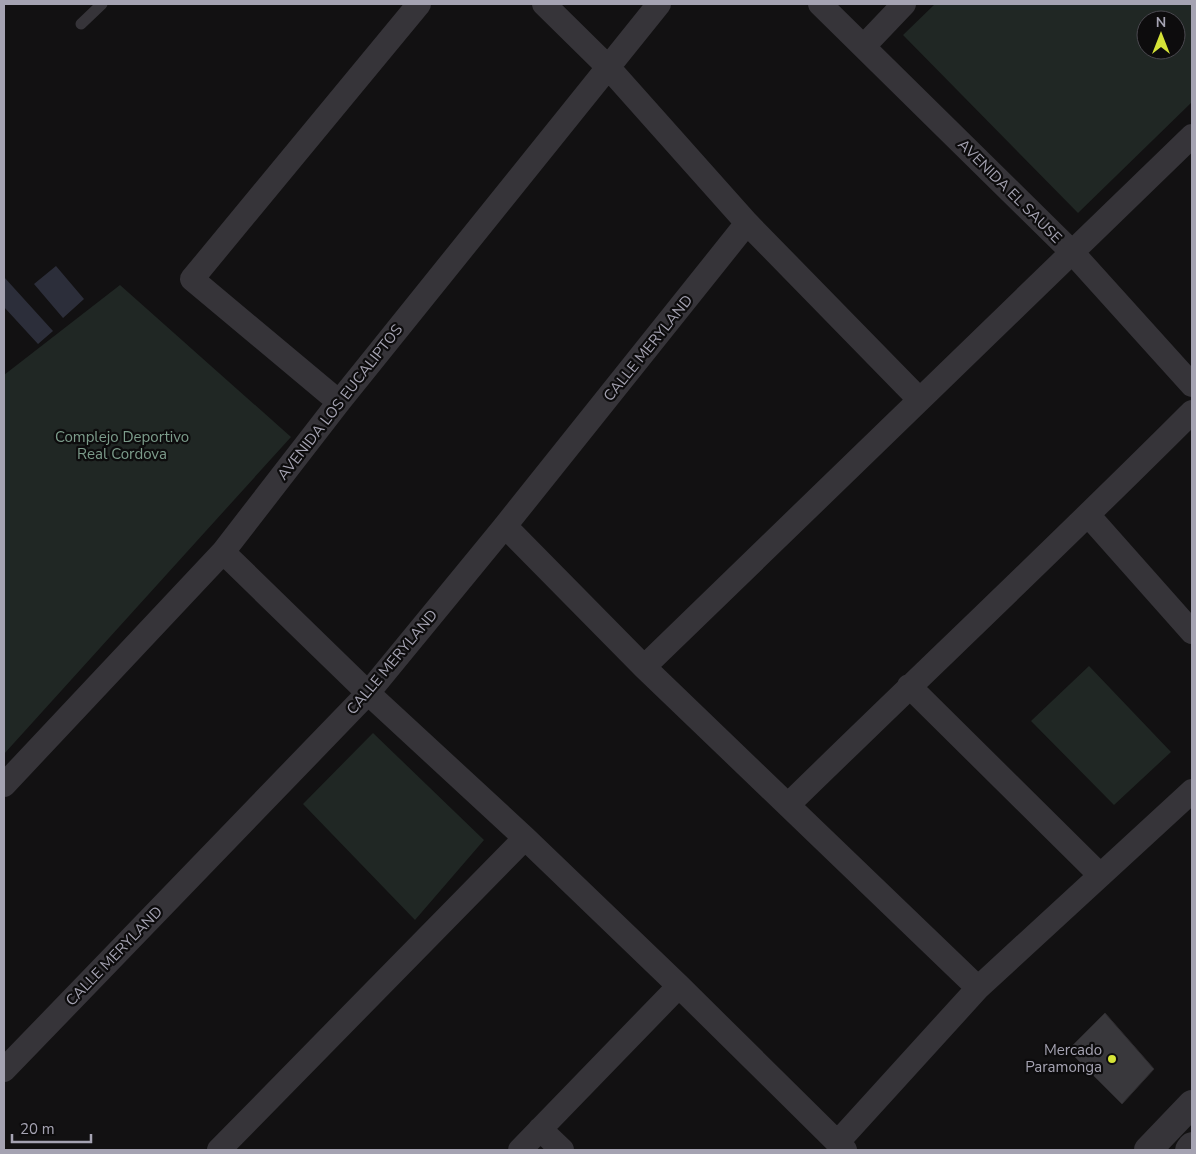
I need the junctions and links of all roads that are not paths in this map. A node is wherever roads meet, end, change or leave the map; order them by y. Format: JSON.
{"nodes":[{"id":1,"x":102,"y":4,"type":"edge"},
{"id":2,"x":419,"y":4,"type":"edge"},
{"id":3,"x":544,"y":4,"type":"edge"},
{"id":4,"x":659,"y":4,"type":"edge"},
{"id":5,"x":820,"y":4,"type":"edge"},
{"id":6,"x":904,"y":4,"type":"edge"},
{"id":7,"x":81,"y":24,"type":"dead end"},
{"id":8,"x":864,"y":46,"type":"junction"},
{"id":9,"x":608,"y":67,"type":"junction"},
{"id":10,"x":1192,"y":136,"type":"edge"},
{"id":11,"x":747,"y":223,"type":"junction"},
{"id":12,"x":1071,"y":251,"type":"junction"},
{"id":13,"x":1192,"y":385,"type":"edge"},
{"id":14,"x":919,"y":399,"type":"junction"},
{"id":15,"x":339,"y":402,"type":"junction"},
{"id":16,"x":1192,"y":412,"type":"edge"},
{"id":17,"x":1089,"y":516,"type":"junction"},
{"id":18,"x":505,"y":526,"type":"junction"},
{"id":19,"x":223,"y":552,"type":"junction"},
{"id":20,"x":1192,"y":632,"type":"edge"},
{"id":21,"x":644,"y":666,"type":"junction"},
{"id":22,"x":909,"y":686,"type":"junction"},
{"id":23,"x":368,"y":693,"type":"junction"},
{"id":24,"x":4,"y":785,"type":"edge"},
{"id":25,"x":1192,"y":791,"type":"edge"},
{"id":26,"x":788,"y":805,"type":"junction"},
{"id":27,"x":524,"y":838,"type":"junction"},
{"id":28,"x":1100,"y":875,"type":"junction"},
{"id":29,"x":679,"y":986,"type":"junction"},
{"id":30,"x":978,"y":988,"type":"junction"},
{"id":31,"x":4,"y":1070,"type":"edge"},
{"id":32,"x":1192,"y":1104,"type":"edge"},
{"id":33,"x":540,"y":1129,"type":"junction"},
{"id":34,"x":1192,"y":1146,"type":"edge"},
{"id":35,"x":841,"y":1147,"type":"edge"},
{"id":36,"x":219,"y":1150,"type":"edge"},
{"id":37,"x":520,"y":1150,"type":"edge"},
{"id":38,"x":562,"y":1150,"type":"edge"},
{"id":39,"x":1148,"y":1150,"type":"edge"},
{"id":40,"x":1189,"y":1150,"type":"edge"}],
"edges":[{"from":1,"to":7,"type":"lane"},
{"from":2,"to":15,"type":"street"},
{"from":3,"to":9,"type":"street"},
{"from":4,"to":9,"type":"street","name":"AVENIDA LOS EUCALIPTOS"},
{"from":5,"to":8,"type":"street","name":"AVENIDA EL SAUSE"},
{"from":6,"to":8,"type":"street"},
{"from":8,"to":12,"type":"street","name":"AVENIDA EL SAUSE"},
{"from":9,"to":11,"type":"street"},
{"from":9,"to":15,"type":"street","name":"AVENIDA LOS EUCALIPTOS"},
{"from":10,"to":12,"type":"street"},
{"from":11,"to":14,"type":"street"},
{"from":11,"to":18,"type":"street","name":"CALLE MERYLAND"},
{"from":12,"to":13,"type":"street","name":"AVENIDA EL SAUSE"},
{"from":12,"to":14,"type":"street"},
{"from":14,"to":21,"type":"street"},
{"from":15,"to":19,"type":"street","name":"AVENIDA LOS EUCALIPTOS"},
{"from":16,"to":17,"type":"street"},
{"from":17,"to":20,"type":"street"},
{"from":17,"to":22,"type":"street"},
{"from":18,"to":21,"type":"street"},
{"from":18,"to":23,"type":"street","name":"CALLE MERYLAND"},
{"from":19,"to":23,"type":"street"},
{"from":19,"to":24,"type":"street","name":"AVENIDA LOS EUCALIPTOS"},
{"from":21,"to":26,"type":"street"},
{"from":22,"to":26,"type":"street"},
{"from":22,"to":28,"type":"street"},
{"from":23,"to":27,"type":"street"},
{"from":23,"to":31,"type":"street","name":"CALLE MERYLAND"},
{"from":25,"to":28,"type":"street"},
{"from":26,"to":30,"type":"street"},
{"from":27,"to":29,"type":"street"},
{"from":27,"to":36,"type":"street"},
{"from":28,"to":30,"type":"street"},
{"from":29,"to":33,"type":"street"},
{"from":29,"to":35,"type":"street"},
{"from":30,"to":35,"type":"street"},
{"from":32,"to":39,"type":"street"},
{"from":33,"to":37,"type":"street"},
{"from":33,"to":38,"type":"street"},
{"from":34,"to":40,"type":"street"}]}
